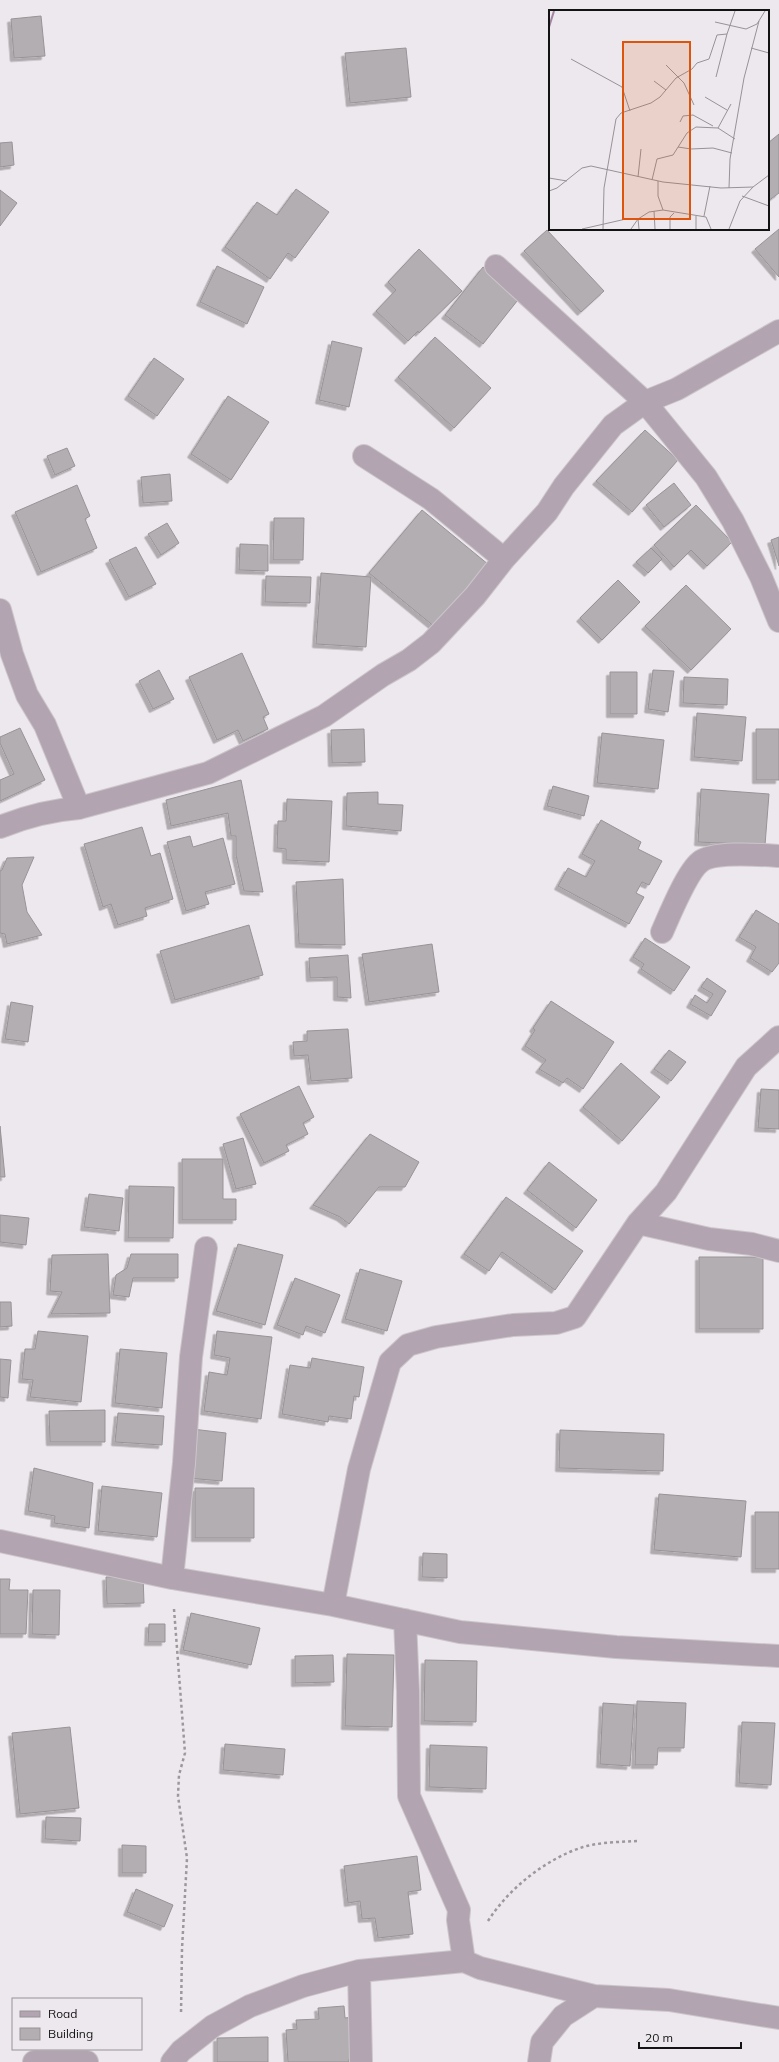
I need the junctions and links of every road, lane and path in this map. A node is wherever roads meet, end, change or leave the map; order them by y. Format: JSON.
{"nodes":[{"id":1,"x":496,"y":266,"type":"dead end"},
{"id":2,"x":779,"y":331,"type":"edge"},
{"id":3,"x":645,"y":402,"type":"junction"},
{"id":4,"x":364,"y":456,"type":"dead end"},
{"id":5,"x":504,"y":559,"type":"junction"},
{"id":6,"x":0,"y":610,"type":"edge"},
{"id":7,"x":779,"y":620,"type":"edge"},
{"id":8,"x":79,"y":808,"type":"junction"},
{"id":9,"x":0,"y":827,"type":"edge"},
{"id":10,"x":779,"y":856,"type":"edge"},
{"id":11,"x":662,"y":932,"type":"dead end"},
{"id":12,"x":779,"y":1037,"type":"edge"},
{"id":13,"x":638,"y":1223,"type":"junction"},
{"id":14,"x":206,"y":1248,"type":"dead end"},
{"id":15,"x":779,"y":1250,"type":"edge"},
{"id":16,"x":0,"y":1541,"type":"edge"},
{"id":17,"x":172,"y":1578,"type":"junction"},
{"id":18,"x":333,"y":1605,"type":"junction"},
{"id":19,"x":405,"y":1620,"type":"junction"},
{"id":20,"x":779,"y":1656,"type":"edge"},
{"id":21,"x":638,"y":1841,"type":"dead end"},
{"id":22,"x":464,"y":1961,"type":"junction"},
{"id":23,"x":359,"y":1971,"type":"junction"},
{"id":24,"x":594,"y":1996,"type":"junction"},
{"id":25,"x":779,"y":2018,"type":"edge"},
{"id":26,"x":176,"y":2056,"type":"edge"},
{"id":27,"x":34,"y":2062,"type":"edge"},
{"id":28,"x":87,"y":2062,"type":"edge"},
{"id":29,"x":362,"y":2062,"type":"edge"},
{"id":30,"x":539,"y":2062,"type":"edge"}],
"edges":[{"from":1,"to":3,"type":"street"},
{"from":2,"to":3,"type":"street"},
{"from":3,"to":5,"type":"street"},
{"from":3,"to":7,"type":"street"},
{"from":4,"to":5,"type":"street"},
{"from":5,"to":8,"type":"street"},
{"from":6,"to":8,"type":"street"},
{"from":8,"to":9,"type":"street"},
{"from":10,"to":11,"type":"street"},
{"from":12,"to":13,"type":"street"},
{"from":13,"to":15,"type":"street"},
{"from":13,"to":18,"type":"street"},
{"from":14,"to":17,"type":"street"},
{"from":16,"to":17,"type":"street"},
{"from":17,"to":18,"type":"street"},
{"from":17,"to":26,"type":"path"},
{"from":18,"to":19,"type":"street"},
{"from":19,"to":20,"type":"street"},
{"from":19,"to":22,"type":"street"},
{"from":21,"to":22,"type":"path"},
{"from":22,"to":23,"type":"street"},
{"from":22,"to":24,"type":"street"},
{"from":23,"to":26,"type":"street"},
{"from":23,"to":29,"type":"street"},
{"from":24,"to":25,"type":"street"},
{"from":24,"to":30,"type":"street"},
{"from":27,"to":28,"type":"street"}]}
